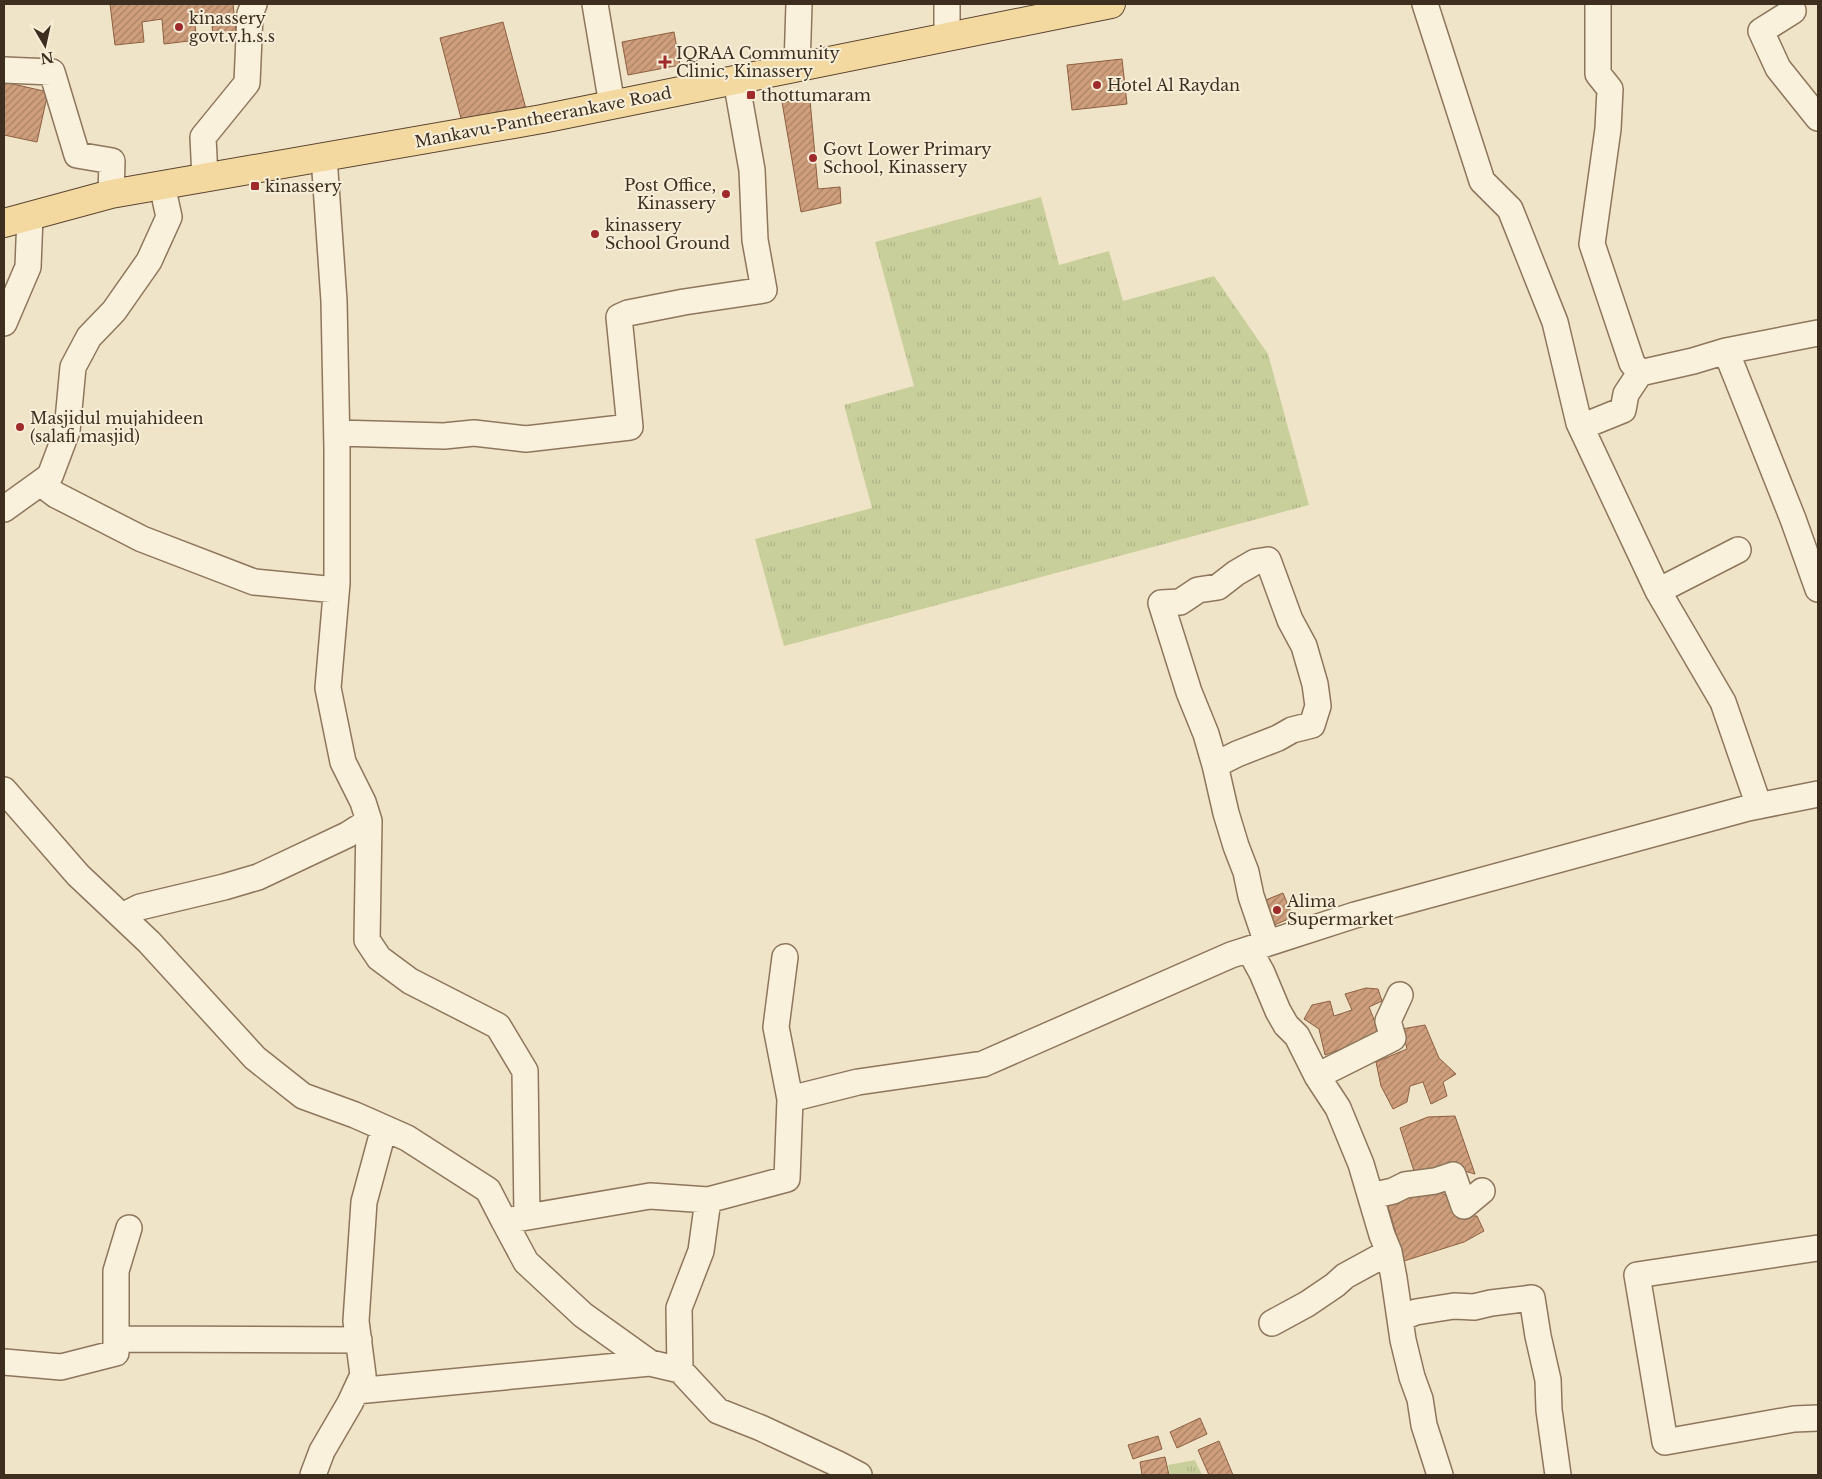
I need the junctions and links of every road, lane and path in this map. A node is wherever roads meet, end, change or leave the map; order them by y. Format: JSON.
{"nodes":[{"id":1,"x":254,"y":4,"type":"edge"},
{"id":2,"x":595,"y":4,"type":"edge"},
{"id":3,"x":799,"y":4,"type":"edge"},
{"id":4,"x":947,"y":4,"type":"edge"},
{"id":5,"x":1111,"y":4,"type":"edge"},
{"id":6,"x":1425,"y":4,"type":"edge"},
{"id":7,"x":1598,"y":4,"type":"edge"},
{"id":8,"x":1791,"y":4,"type":"edge"},
{"id":9,"x":946,"y":37,"type":"junction"},
{"id":10,"x":797,"y":67,"type":"junction"},
{"id":11,"x":4,"y":70,"type":"edge"},
{"id":12,"x":736,"y":80,"type":"junction"},
{"id":13,"x":612,"y":105,"type":"junction"},
{"id":14,"x":1818,"y":118,"type":"edge"},
{"id":15,"x":324,"y":157,"type":"junction"},
{"id":16,"x":205,"y":178,"type":"junction"},
{"id":17,"x":162,"y":185,"type":"junction"},
{"id":18,"x":111,"y":194,"type":"junction"},
{"id":19,"x":30,"y":216,"type":"junction"},
{"id":20,"x":4,"y":223,"type":"edge"},
{"id":21,"x":4,"y":323,"type":"edge"},
{"id":22,"x":1818,"y":333,"type":"edge"},
{"id":23,"x":1726,"y":351,"type":"junction"},
{"id":24,"x":1640,"y":373,"type":"junction"},
{"id":25,"x":1581,"y":427,"type":"junction"},
{"id":26,"x":337,"y":433,"type":"junction"},
{"id":27,"x":40,"y":483,"type":"junction"},
{"id":28,"x":4,"y":509,"type":"edge"},
{"id":29,"x":1738,"y":550,"type":"dead end"},
{"id":30,"x":1818,"y":589,"type":"edge"},
{"id":31,"x":336,"y":590,"type":"junction"},
{"id":32,"x":1658,"y":591,"type":"junction"},
{"id":33,"x":1215,"y":765,"type":"junction"},
{"id":34,"x":4,"y":790,"type":"edge"},
{"id":35,"x":1818,"y":794,"type":"edge"},
{"id":36,"x":1759,"y":806,"type":"junction"},
{"id":37,"x":369,"y":821,"type":"junction"},
{"id":38,"x":122,"y":916,"type":"junction"},
{"id":39,"x":1258,"y":946,"type":"junction"},
{"id":40,"x":785,"y":957,"type":"dead end"},
{"id":41,"x":1400,"y":995,"type":"dead end"},
{"id":42,"x":1318,"y":1076,"type":"junction"},
{"id":43,"x":790,"y":1099,"type":"junction"},
{"id":44,"x":384,"y":1128,"type":"junction"},
{"id":45,"x":1482,"y":1191,"type":"dead end"},
{"id":46,"x":1371,"y":1196,"type":"junction"},
{"id":47,"x":708,"y":1200,"type":"junction"},
{"id":48,"x":516,"y":1219,"type":"junction"},
{"id":49,"x":129,"y":1228,"type":"dead end"},
{"id":50,"x":1818,"y":1248,"type":"edge"},
{"id":51,"x":1389,"y":1252,"type":"junction"},
{"id":52,"x":1401,"y":1318,"type":"junction"},
{"id":53,"x":1272,"y":1323,"type":"dead end"},
{"id":54,"x":116,"y":1339,"type":"junction"},
{"id":55,"x":358,"y":1340,"type":"junction"},
{"id":56,"x":4,"y":1362,"type":"edge"},
{"id":57,"x":650,"y":1363,"type":"junction"},
{"id":58,"x":680,"y":1370,"type":"junction"},
{"id":59,"x":356,"y":1391,"type":"junction"},
{"id":60,"x":1818,"y":1418,"type":"edge"},
{"id":61,"x":313,"y":1475,"type":"edge"},
{"id":62,"x":859,"y":1475,"type":"edge"},
{"id":63,"x":1440,"y":1475,"type":"edge"},
{"id":64,"x":1558,"y":1475,"type":"edge"}],
"edges":[{"from":1,"to":16,"type":"street"},
{"from":2,"to":13,"type":"street"},
{"from":3,"to":10,"type":"street"},
{"from":4,"to":9,"type":"street"},
{"from":5,"to":9,"type":"main road","name":"Mankavu-Pantheerankave Road"},
{"from":6,"to":25,"type":"street"},
{"from":7,"to":24,"type":"street"},
{"from":8,"to":14,"type":"street"},
{"from":9,"to":10,"type":"main road","name":"Mankavu-Pantheerankave Road"},
{"from":10,"to":12,"type":"main road","name":"Mankavu-Pantheerankave Road"},
{"from":11,"to":18,"type":"street"},
{"from":12,"to":13,"type":"main road","name":"Mankavu-Pantheerankave Road"},
{"from":12,"to":26,"type":"street"},
{"from":13,"to":15,"type":"main road","name":"Mankavu-Pantheerankave Road"},
{"from":15,"to":16,"type":"main road","name":"Mankavu-Pantheerankave Road"},
{"from":15,"to":26,"type":"street"},
{"from":16,"to":17,"type":"main road","name":"Mankavu-Pantheerankave Road"},
{"from":17,"to":18,"type":"main road","name":"Mankavu-Pantheerankave Road"},
{"from":17,"to":27,"type":"street"},
{"from":18,"to":19,"type":"main road","name":"Mankavu-Pantheerankave Road"},
{"from":19,"to":20,"type":"main road","name":"Mankavu-Pantheerankave Road"},
{"from":19,"to":21,"type":"street"},
{"from":22,"to":23,"type":"street"},
{"from":23,"to":24,"type":"street"},
{"from":23,"to":30,"type":"street"},
{"from":24,"to":25,"type":"street"},
{"from":25,"to":32,"type":"street"},
{"from":26,"to":31,"type":"street"},
{"from":27,"to":28,"type":"street"},
{"from":27,"to":31,"type":"street"},
{"from":29,"to":32,"type":"street"},
{"from":31,"to":37,"type":"street"},
{"from":32,"to":36,"type":"street"},
{"from":33,"to":33,"type":"street"},
{"from":33,"to":39,"type":"street"},
{"from":34,"to":38,"type":"street"},
{"from":35,"to":36,"type":"street"},
{"from":36,"to":39,"type":"street"},
{"from":37,"to":38,"type":"street"},
{"from":37,"to":48,"type":"street"},
{"from":38,"to":44,"type":"street"},
{"from":39,"to":42,"type":"street"},
{"from":39,"to":43,"type":"street"},
{"from":40,"to":43,"type":"street"},
{"from":41,"to":42,"type":"street"},
{"from":42,"to":46,"type":"street"},
{"from":43,"to":47,"type":"street"},
{"from":44,"to":48,"type":"street"},
{"from":44,"to":55,"type":"street"},
{"from":45,"to":46,"type":"street"},
{"from":46,"to":51,"type":"street"},
{"from":47,"to":48,"type":"street"},
{"from":47,"to":58,"type":"street"},
{"from":48,"to":57,"type":"street"},
{"from":49,"to":54,"type":"street"},
{"from":50,"to":60,"type":"street"},
{"from":51,"to":52,"type":"street"},
{"from":51,"to":53,"type":"street"},
{"from":52,"to":63,"type":"street"},
{"from":52,"to":64,"type":"street"},
{"from":54,"to":55,"type":"street"},
{"from":54,"to":56,"type":"street"},
{"from":55,"to":59,"type":"street"},
{"from":57,"to":58,"type":"street"},
{"from":57,"to":59,"type":"street"},
{"from":58,"to":62,"type":"street"},
{"from":59,"to":61,"type":"street"}]}
